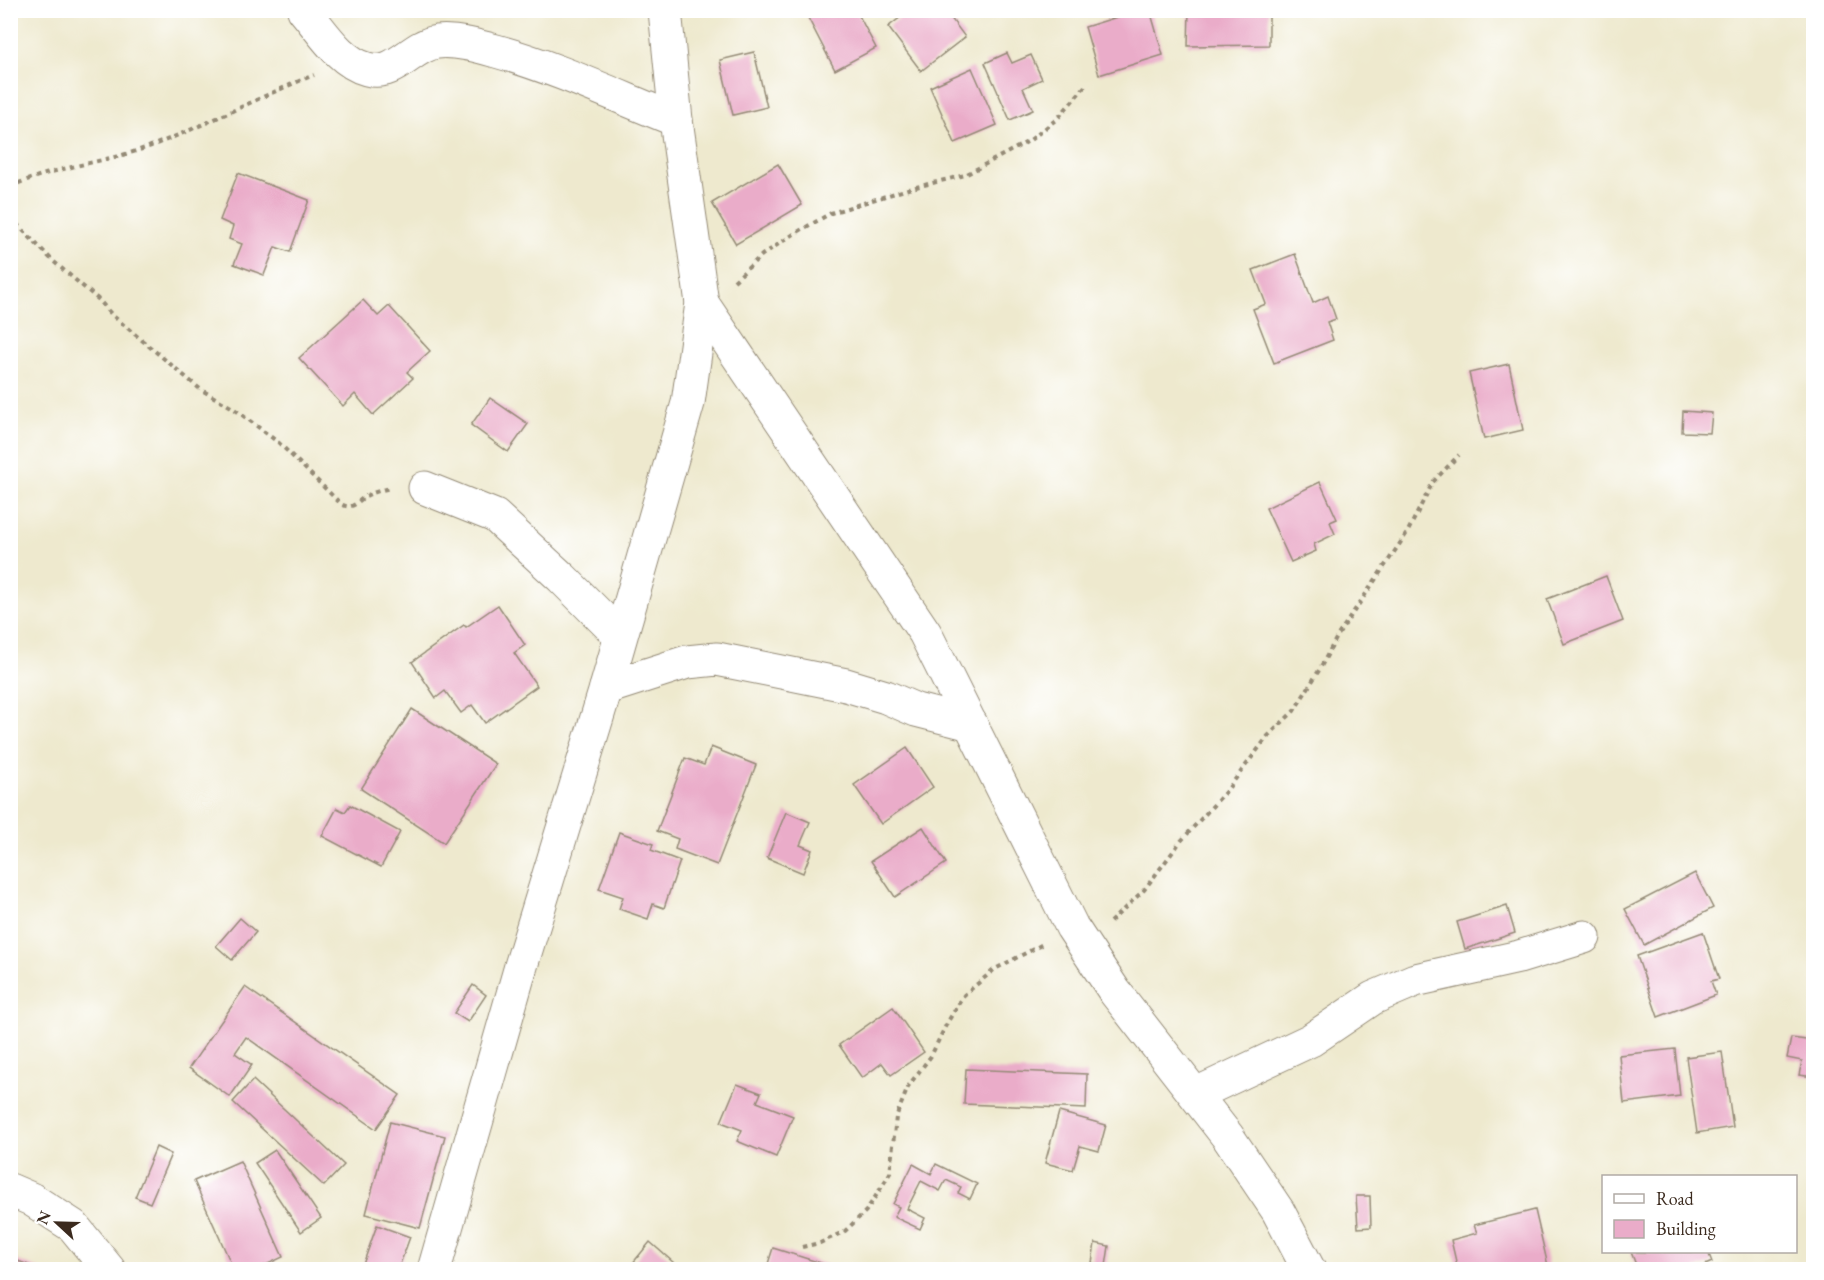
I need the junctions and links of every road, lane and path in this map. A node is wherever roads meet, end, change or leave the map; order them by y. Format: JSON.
{"nodes":[{"id":1,"x":304,"y":10,"type":"edge"},
{"id":2,"x":665,"y":10,"type":"edge"},
{"id":3,"x":348,"y":61,"type":"junction"},
{"id":4,"x":1086,"y":85,"type":"dead end"},
{"id":5,"x":676,"y":120,"type":"junction"},
{"id":6,"x":10,"y":187,"type":"edge"},
{"id":7,"x":10,"y":217,"type":"edge"},
{"id":8,"x":706,"y":307,"type":"junction"},
{"id":9,"x":1460,"y":455,"type":"dead end"},
{"id":10,"x":425,"y":488,"type":"joint"},
{"id":11,"x":621,"y":636,"type":"junction"},
{"id":12,"x":606,"y":688,"type":"junction"},
{"id":13,"x":970,"y":724,"type":"junction"},
{"id":14,"x":1076,"y":933,"type":"junction"},
{"id":15,"x":1584,"y":938,"type":"dead end"},
{"id":16,"x":1196,"y":1094,"type":"junction"},
{"id":17,"x":10,"y":1190,"type":"edge"},
{"id":18,"x":802,"y":1247,"type":"dead end"},
{"id":19,"x":109,"y":1269,"type":"edge"},
{"id":20,"x":434,"y":1269,"type":"edge"},
{"id":21,"x":1309,"y":1269,"type":"edge"}],
"edges":[{"from":1,"to":3,"type":"street"},
{"from":2,"to":5,"type":"street"},
{"from":3,"to":5,"type":"street"},
{"from":3,"to":6,"type":"path"},
{"from":4,"to":8,"type":"path"},
{"from":5,"to":8,"type":"street"},
{"from":7,"to":10,"type":"path"},
{"from":8,"to":11,"type":"street"},
{"from":8,"to":13,"type":"street"},
{"from":9,"to":14,"type":"path"},
{"from":10,"to":11,"type":"street"},
{"from":11,"to":12,"type":"street"},
{"from":12,"to":13,"type":"street"},
{"from":12,"to":20,"type":"street"},
{"from":13,"to":14,"type":"street"},
{"from":14,"to":16,"type":"street"},
{"from":14,"to":18,"type":"path"},
{"from":15,"to":16,"type":"street"},
{"from":16,"to":21,"type":"street"},
{"from":17,"to":19,"type":"street"}]}
